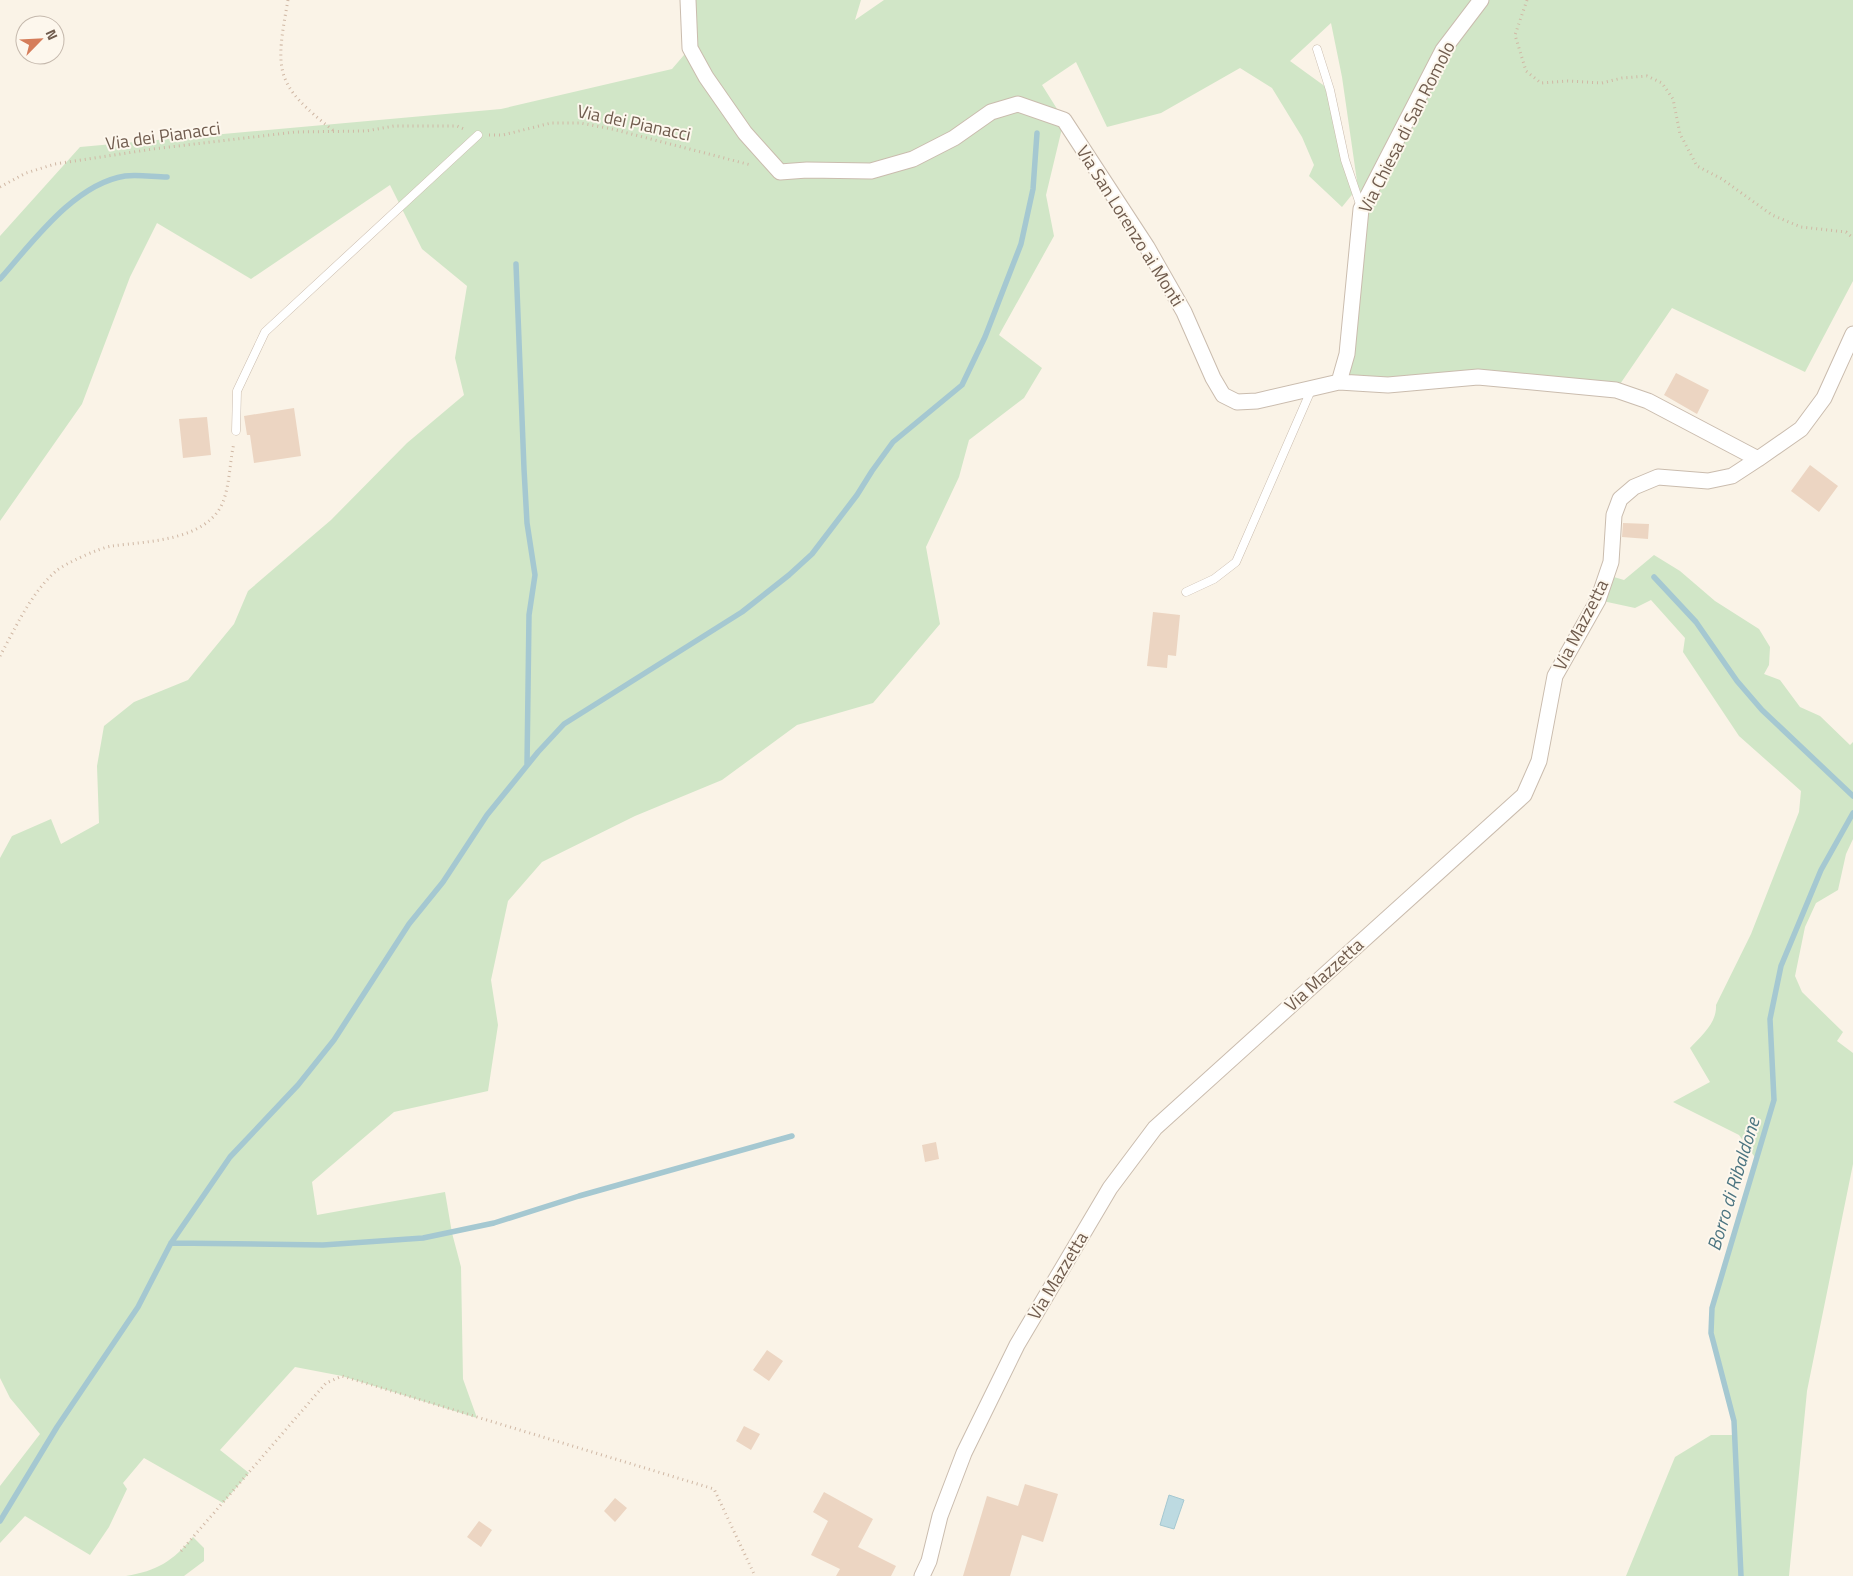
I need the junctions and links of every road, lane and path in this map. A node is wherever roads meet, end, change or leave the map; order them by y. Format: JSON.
{"nodes":[{"id":1,"x":288,"y":0,"type":"edge"},
{"id":2,"x":688,"y":0,"type":"edge"},
{"id":3,"x":1481,"y":0,"type":"edge"},
{"id":4,"x":1527,"y":0,"type":"edge"},
{"id":5,"x":1317,"y":49,"type":"dead end"},
{"id":6,"x":334,"y":131,"type":"junction"},
{"id":7,"x":478,"y":134,"type":"junction"},
{"id":8,"x":752,"y":165,"type":"dead end"},
{"id":9,"x":0,"y":187,"type":"edge"},
{"id":10,"x":1361,"y":209,"type":"junction"},
{"id":11,"x":1853,"y":238,"type":"edge"},
{"id":12,"x":1853,"y":334,"type":"edge"},
{"id":13,"x":1340,"y":382,"type":"junction"},
{"id":14,"x":1312,"y":388,"type":"junction"},
{"id":15,"x":236,"y":432,"type":"joint"},
{"id":16,"x":1758,"y":459,"type":"junction"},
{"id":17,"x":1186,"y":592,"type":"dead end"},
{"id":18,"x":0,"y":656,"type":"edge"},
{"id":19,"x":182,"y":1551,"type":"dead end"},
{"id":20,"x":755,"y":1576,"type":"edge"},
{"id":21,"x":922,"y":1576,"type":"edge"}],
"edges":[{"from":1,"to":6,"type":"path"},
{"from":2,"to":14,"type":"street","name":"Via San Lorenzo ai Monti"},
{"from":3,"to":10,"type":"street","name":"Via Chiesa di San Romolo"},
{"from":4,"to":11,"type":"path"},
{"from":5,"to":10,"type":"lane"},
{"from":6,"to":7,"type":"path","name":"Via dei Pianacci"},
{"from":6,"to":9,"type":"path","name":"Via dei Pianacci"},
{"from":7,"to":8,"type":"path","name":"Via dei Pianacci"},
{"from":7,"to":15,"type":"lane"},
{"from":10,"to":13,"type":"street","name":"Via Chiesa di San Romolo"},
{"from":12,"to":16,"type":"street"},
{"from":13,"to":14,"type":"street","name":"Via San Lorenzo ai Monti"},
{"from":13,"to":16,"type":"street","name":"Via San Lorenzo ai Monti"},
{"from":14,"to":17,"type":"lane"},
{"from":15,"to":18,"type":"path"},
{"from":16,"to":21,"type":"street","name":"Via Mazzetta"},
{"from":19,"to":20,"type":"path"}]}
